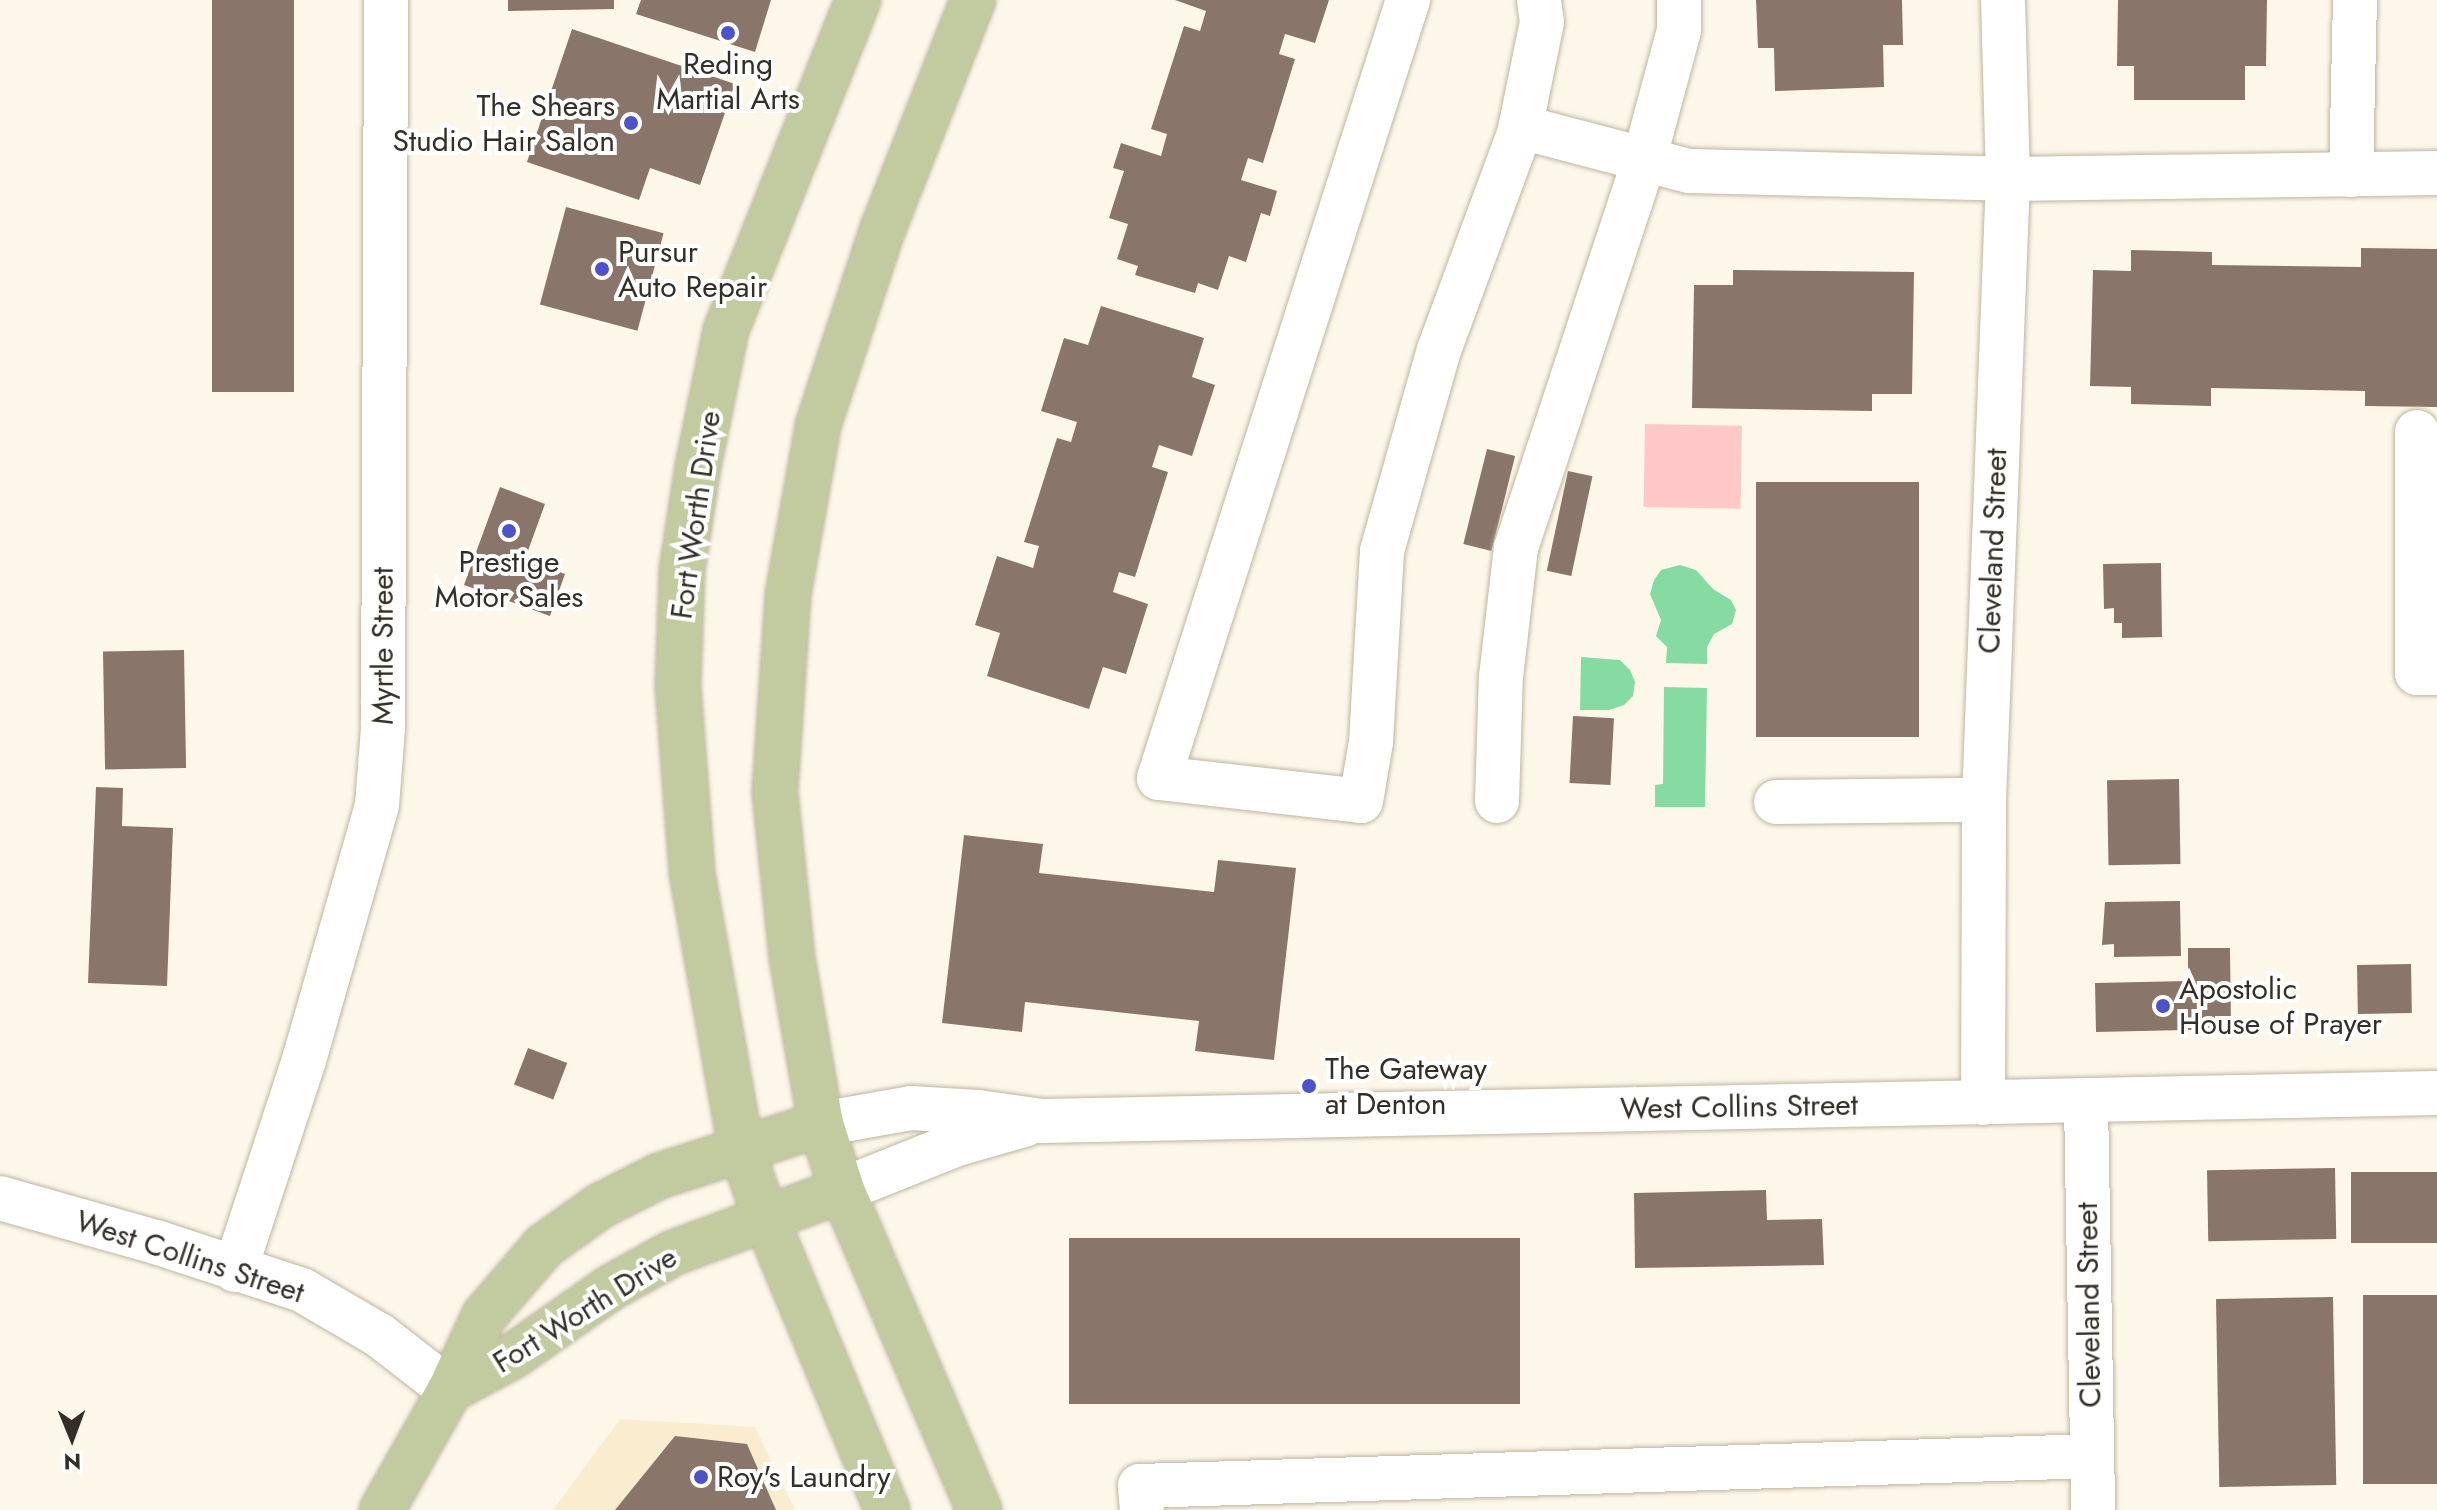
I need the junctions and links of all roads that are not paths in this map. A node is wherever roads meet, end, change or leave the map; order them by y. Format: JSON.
{"nodes":[{"id":1,"x":386,"y":0,"type":"edge"},
{"id":2,"x":858,"y":0,"type":"edge"},
{"id":3,"x":973,"y":0,"type":"edge"},
{"id":4,"x":1408,"y":0,"type":"edge"},
{"id":5,"x":1539,"y":0,"type":"edge"},
{"id":6,"x":1679,"y":0,"type":"edge"},
{"id":7,"x":2003,"y":0,"type":"edge"},
{"id":8,"x":2355,"y":0,"type":"edge"},
{"id":9,"x":1521,"y":127,"type":"junction"},
{"id":10,"x":1644,"y":160,"type":"junction"},
{"id":11,"x":2437,"y":173,"type":"edge"},
{"id":12,"x":2351,"y":175,"type":"junction"},
{"id":13,"x":2008,"y":179,"type":"junction"},
{"id":14,"x":2417,"y":432,"type":"dead end"},
{"id":15,"x":2427,"y":539,"type":"edge"},
{"id":16,"x":2437,"y":673,"type":"edge"},
{"id":17,"x":1984,"y":800,"type":"junction"},
{"id":18,"x":1497,"y":801,"type":"dead end"},
{"id":19,"x":1776,"y":802,"type":"dead end"},
{"id":20,"x":2437,"y":1093,"type":"edge"},
{"id":21,"x":2086,"y":1101,"type":"junction"},
{"id":22,"x":1983,"y":1103,"type":"junction"},
{"id":23,"x":1042,"y":1121,"type":"junction"},
{"id":24,"x":821,"y":1124,"type":"junction"},
{"id":25,"x":741,"y":1147,"type":"junction"},
{"id":26,"x":842,"y":1190,"type":"junction"},
{"id":27,"x":0,"y":1198,"type":"edge"},
{"id":28,"x":766,"y":1219,"type":"junction"},
{"id":29,"x":235,"y":1270,"type":"junction"},
{"id":30,"x":450,"y":1390,"type":"junction"},
{"id":31,"x":2092,"y":1456,"type":"junction"},
{"id":32,"x":382,"y":1510,"type":"edge"},
{"id":33,"x":887,"y":1510,"type":"edge"},
{"id":34,"x":979,"y":1510,"type":"edge"},
{"id":35,"x":1142,"y":1510,"type":"edge"},
{"id":36,"x":2093,"y":1510,"type":"edge"}],
"edges":[{"from":1,"to":29,"type":"street","name":"Myrtle Street"},
{"from":2,"to":25,"type":"main road","name":"Fort Worth Drive"},
{"from":3,"to":24,"type":"main road"},
{"from":4,"to":9,"type":"street"},
{"from":5,"to":9,"type":"street"},
{"from":6,"to":10,"type":"street"},
{"from":7,"to":13,"type":"street","name":"Cleveland Street"},
{"from":8,"to":12,"type":"street"},
{"from":9,"to":10,"type":"street"},
{"from":10,"to":13,"type":"street"},
{"from":10,"to":18,"type":"street"},
{"from":11,"to":12,"type":"street"},
{"from":12,"to":13,"type":"street"},
{"from":13,"to":17,"type":"street","name":"Cleveland Street"},
{"from":14,"to":15,"type":"street"},
{"from":15,"to":16,"type":"street"},
{"from":17,"to":19,"type":"street"},
{"from":17,"to":22,"type":"street","name":"Cleveland Street"},
{"from":20,"to":21,"type":"street","name":"West Collins Street"},
{"from":21,"to":22,"type":"street","name":"West Collins Street"},
{"from":21,"to":31,"type":"street","name":"Cleveland Street"},
{"from":22,"to":23,"type":"street","name":"West Collins Street"},
{"from":23,"to":24,"type":"street","name":"West Collins Street"},
{"from":23,"to":26,"type":"street","name":"West Collins Street"},
{"from":24,"to":25,"type":"main road","name":"Fort Worth Drive"},
{"from":24,"to":26,"type":"main road"},
{"from":25,"to":28,"type":"main road","name":"Fort Worth Drive"},
{"from":25,"to":30,"type":"main road","name":"Fort Worth Drive"},
{"from":26,"to":28,"type":"main road","name":"Fort Worth Drive"},
{"from":26,"to":34,"type":"main road"},
{"from":27,"to":29,"type":"street","name":"West Collins Street"},
{"from":28,"to":30,"type":"main road","name":"Fort Worth Drive"},
{"from":28,"to":33,"type":"main road"},
{"from":29,"to":30,"type":"street","name":"West Collins Street"},
{"from":30,"to":32,"type":"main road","name":"Fort Worth Drive"},
{"from":31,"to":35,"type":"street"},
{"from":31,"to":36,"type":"street","name":"Cleveland Street"}]}
